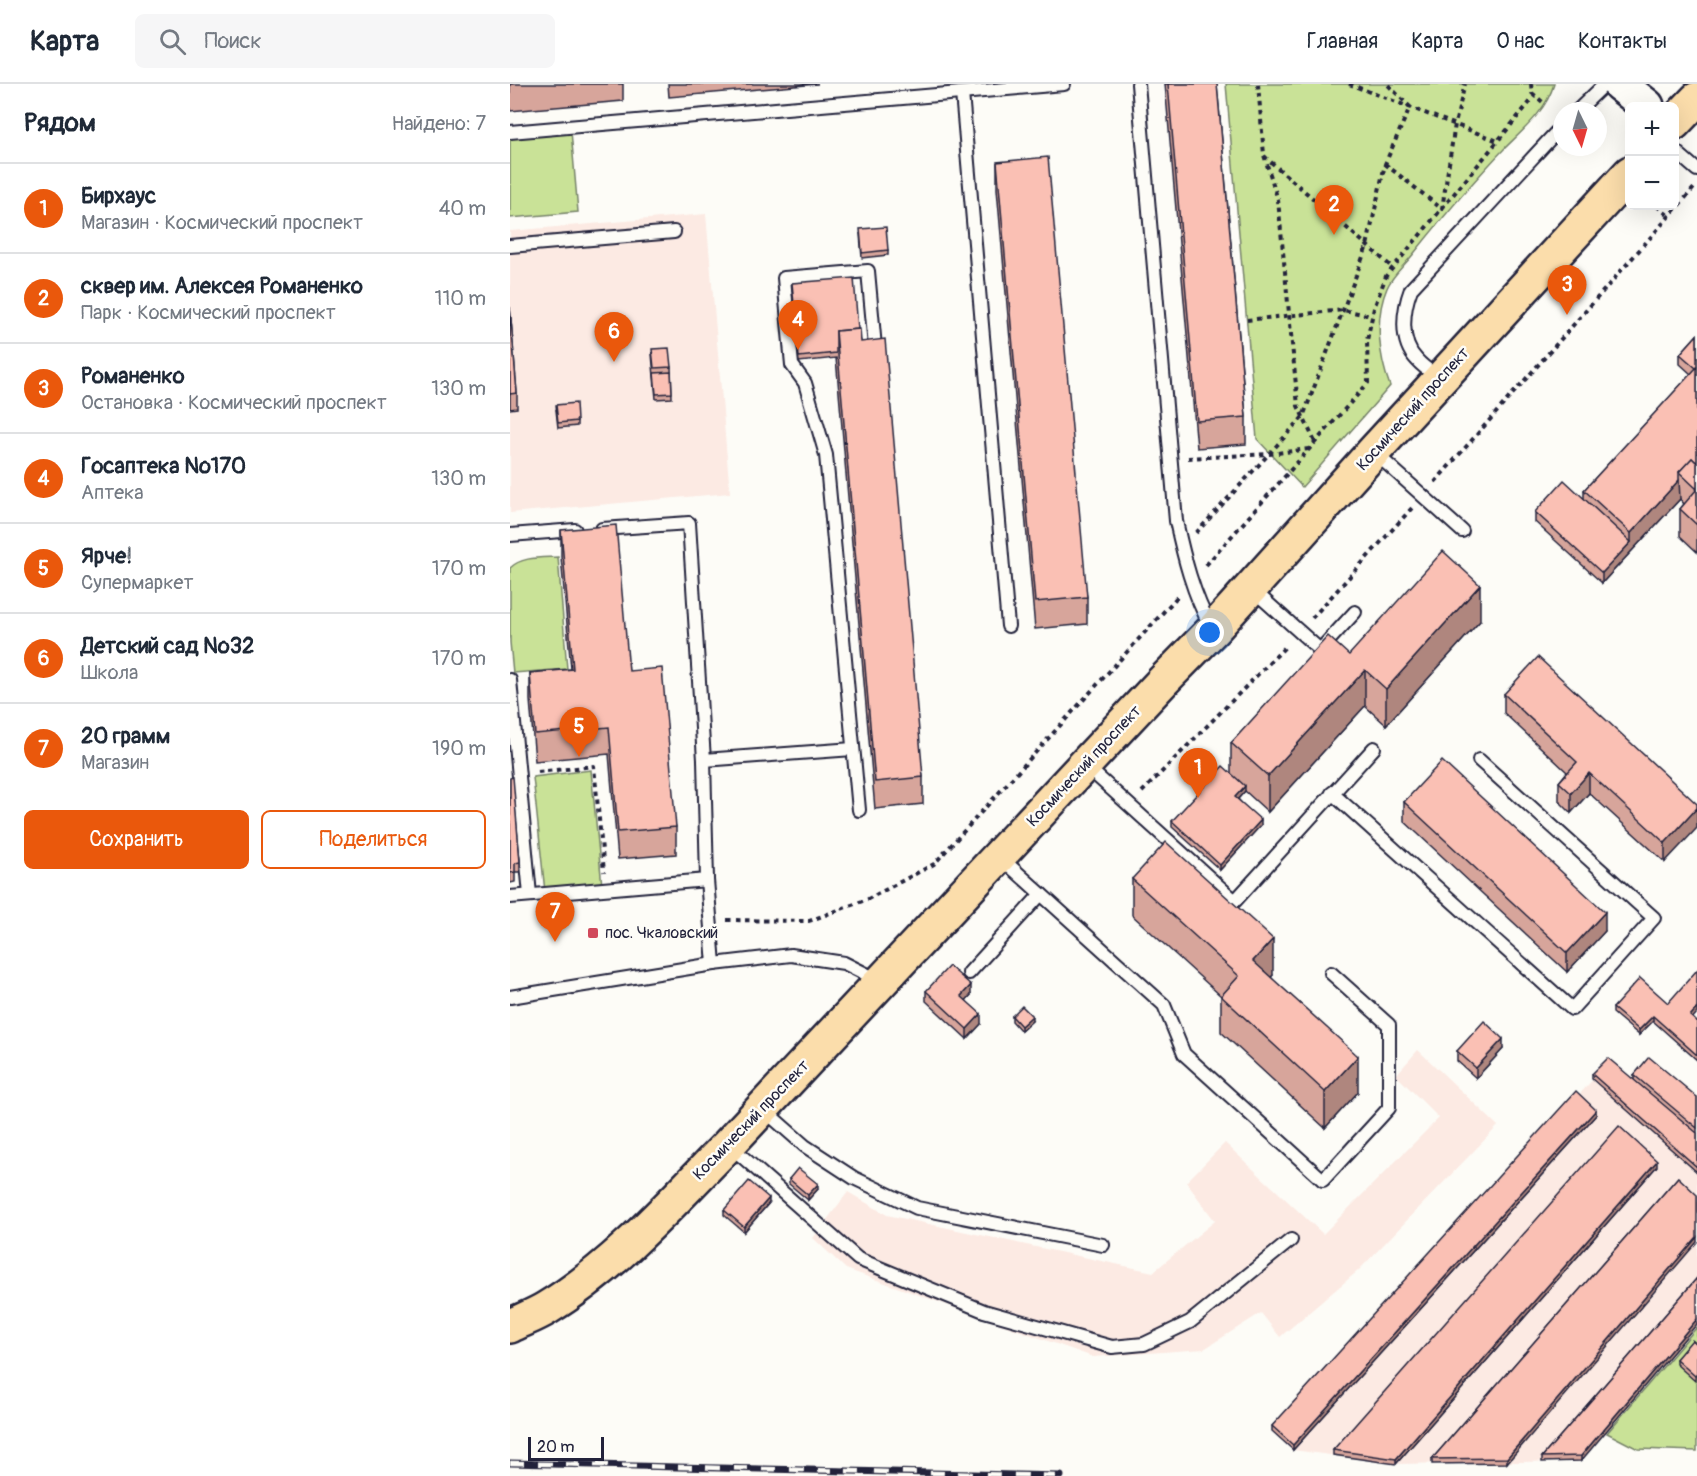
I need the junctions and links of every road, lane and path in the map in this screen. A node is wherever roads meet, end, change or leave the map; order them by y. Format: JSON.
{"nodes":[{"id":1,"x":1064,"y":84,"type":"edge"},
{"id":2,"x":1138,"y":84,"type":"edge"},
{"id":3,"x":1258,"y":84,"type":"edge"},
{"id":4,"x":1349,"y":84,"type":"edge"},
{"id":5,"x":1387,"y":84,"type":"edge"},
{"id":6,"x":1465,"y":84,"type":"edge"},
{"id":7,"x":1531,"y":84,"type":"edge"},
{"id":8,"x":1605,"y":84,"type":"edge"},
{"id":9,"x":1619,"y":84,"type":"edge"},
{"id":10,"x":962,"y":93,"type":"junction"},
{"id":11,"x":1697,"y":99,"type":"edge"},
{"id":12,"x":1586,"y":102,"type":"edge"},
{"id":13,"x":1642,"y":102,"type":"edge"},
{"id":14,"x":1545,"y":104,"type":"dead end"},
{"id":15,"x":1410,"y":107,"type":"junction"},
{"id":16,"x":1679,"y":118,"type":"edge"},
{"id":17,"x":1455,"y":124,"type":"junction"},
{"id":18,"x":510,"y":132,"type":"edge"},
{"id":19,"x":1553,"y":136,"type":"edge"},
{"id":20,"x":1498,"y":141,"type":"dead end"},
{"id":21,"x":1679,"y":154,"type":"edge"},
{"id":22,"x":1264,"y":155,"type":"junction"},
{"id":23,"x":1385,"y":164,"type":"junction"},
{"id":24,"x":1697,"y":170,"type":"edge"},
{"id":25,"x":1625,"y":177,"type":"edge"},
{"id":26,"x":1662,"y":210,"type":"edge"},
{"id":27,"x":1669,"y":216,"type":"dead end"},
{"id":28,"x":674,"y":232,"type":"dead end"},
{"id":29,"x":510,"y":246,"type":"edge"},
{"id":30,"x":1367,"y":246,"type":"junction"},
{"id":31,"x":1393,"y":268,"type":"dead end"},
{"id":32,"x":1342,"y":310,"type":"junction"},
{"id":33,"x":1289,"y":315,"type":"junction"},
{"id":34,"x":1372,"y":316,"type":"dead end"},
{"id":35,"x":1246,"y":320,"type":"dead end"},
{"id":36,"x":875,"y":347,"type":"edge"},
{"id":37,"x":1440,"y":379,"type":"junction"},
{"id":38,"x":1303,"y":417,"type":"junction"},
{"id":39,"x":1315,"y":442,"type":"dead end"},
{"id":40,"x":1309,"y":449,"type":"dead end"},
{"id":41,"x":1374,"y":451,"type":"junction"},
{"id":42,"x":1269,"y":454,"type":"junction"},
{"id":43,"x":1171,"y":459,"type":"junction"},
{"id":44,"x":1462,"y":531,"type":"dead end"},
{"id":45,"x":510,"y":535,"type":"edge"},
{"id":46,"x":1182,"y":549,"type":"junction"},
{"id":47,"x":1251,"y":589,"type":"junction"},
{"id":48,"x":1355,"y":612,"type":"dead end"},
{"id":49,"x":1008,"y":626,"type":"dead end"},
{"id":50,"x":1213,"y":630,"type":"junction"},
{"id":51,"x":510,"y":680,"type":"edge"},
{"id":52,"x":1374,"y":748,"type":"dead end"},
{"id":53,"x":853,"y":749,"type":"junction"},
{"id":54,"x":704,"y":760,"type":"junction"},
{"id":55,"x":1479,"y":760,"type":"dead end"},
{"id":56,"x":1085,"y":765,"type":"junction"},
{"id":57,"x":515,"y":775,"type":"edge"},
{"id":58,"x":1332,"y":793,"type":"junction"},
{"id":59,"x":859,"y":810,"type":"dead end"},
{"id":60,"x":999,"y":856,"type":"junction"},
{"id":61,"x":707,"y":880,"type":"junction"},
{"id":62,"x":606,"y":888,"type":"junction"},
{"id":63,"x":1041,"y":894,"type":"junction"},
{"id":64,"x":530,"y":895,"type":"junction"},
{"id":65,"x":510,"y":897,"type":"edge"},
{"id":66,"x":714,"y":964,"type":"junction"},
{"id":67,"x":969,"y":973,"type":"dead end"},
{"id":68,"x":1331,"y":973,"type":"dead end"},
{"id":69,"x":881,"y":982,"type":"junction"},
{"id":70,"x":510,"y":997,"type":"edge"},
{"id":71,"x":762,"y":1108,"type":"junction"},
{"id":72,"x":728,"y":1145,"type":"junction"},
{"id":73,"x":1291,"y":1240,"type":"dead end"},
{"id":74,"x":1103,"y":1245,"type":"dead end"},
{"id":75,"x":510,"y":1326,"type":"edge"}],
"edges":[{"from":1,"to":10,"type":"lane"},
{"from":2,"to":43,"type":"lane"},
{"from":3,"to":22,"type":"path"},
{"from":4,"to":15,"type":"path"},
{"from":5,"to":15,"type":"path"},
{"from":6,"to":17,"type":"path"},
{"from":7,"to":14,"type":"path"},
{"from":8,"to":12,"type":"lane"},
{"from":9,"to":13,"type":"main road"},
{"from":10,"to":18,"type":"lane"},
{"from":10,"to":49,"type":"lane"},
{"from":11,"to":16,"type":"main road"},
{"from":15,"to":17,"type":"path"},
{"from":15,"to":23,"type":"path"},
{"from":17,"to":20,"type":"path"},
{"from":17,"to":23,"type":"path"},
{"from":19,"to":37,"type":"lane"},
{"from":21,"to":24,"type":"lane"},
{"from":22,"to":30,"type":"path"},
{"from":22,"to":33,"type":"path"},
{"from":23,"to":30,"type":"path"},
{"from":25,"to":37,"type":"main road","name":"Космический проспект"},
{"from":26,"to":27,"type":"path"},
{"from":28,"to":29,"type":"lane"},
{"from":30,"to":31,"type":"path"},
{"from":30,"to":32,"type":"path"},
{"from":32,"to":33,"type":"path"},
{"from":32,"to":34,"type":"path"},
{"from":32,"to":38,"type":"path"},
{"from":33,"to":35,"type":"path"},
{"from":33,"to":38,"type":"path"},
{"from":36,"to":53,"type":"lane"},
{"from":37,"to":41,"type":"main road","name":"Космический проспект"},
{"from":38,"to":39,"type":"path"},
{"from":38,"to":42,"type":"path"},
{"from":40,"to":42,"type":"path"},
{"from":41,"to":44,"type":"lane"},
{"from":41,"to":47,"type":"main road","name":"Космический проспект"},
{"from":42,"to":43,"type":"path"},
{"from":42,"to":46,"type":"path"},
{"from":43,"to":46,"type":"lane"},
{"from":45,"to":54,"type":"lane"},
{"from":46,"to":50,"type":"lane"},
{"from":47,"to":48,"type":"lane"},
{"from":47,"to":50,"type":"main road","name":"Космический проспект"},
{"from":50,"to":56,"type":"main road","name":"Космический проспект"},
{"from":51,"to":57,"type":"lane"},
{"from":52,"to":58,"type":"lane"},
{"from":53,"to":54,"type":"lane"},
{"from":53,"to":59,"type":"lane"},
{"from":54,"to":61,"type":"lane"},
{"from":55,"to":58,"type":"lane"},
{"from":56,"to":58,"type":"lane"},
{"from":56,"to":60,"type":"main road","name":"Космический проспект"},
{"from":57,"to":62,"type":"path"},
{"from":57,"to":64,"type":"lane"},
{"from":60,"to":63,"type":"lane"},
{"from":60,"to":69,"type":"main road","name":"Космический проспект"},
{"from":61,"to":62,"type":"lane"},
{"from":61,"to":66,"type":"lane"},
{"from":62,"to":64,"type":"lane"},
{"from":63,"to":67,"type":"lane"},
{"from":63,"to":68,"type":"lane"},
{"from":64,"to":65,"type":"lane"},
{"from":66,"to":69,"type":"lane"},
{"from":66,"to":70,"type":"lane"},
{"from":69,"to":71,"type":"main road","name":"Космический проспект"},
{"from":71,"to":72,"type":"main road","name":"Космический проспект"},
{"from":71,"to":74,"type":"lane"},
{"from":72,"to":73,"type":"lane"},
{"from":72,"to":75,"type":"main road","name":"Космический проспект"}]}
